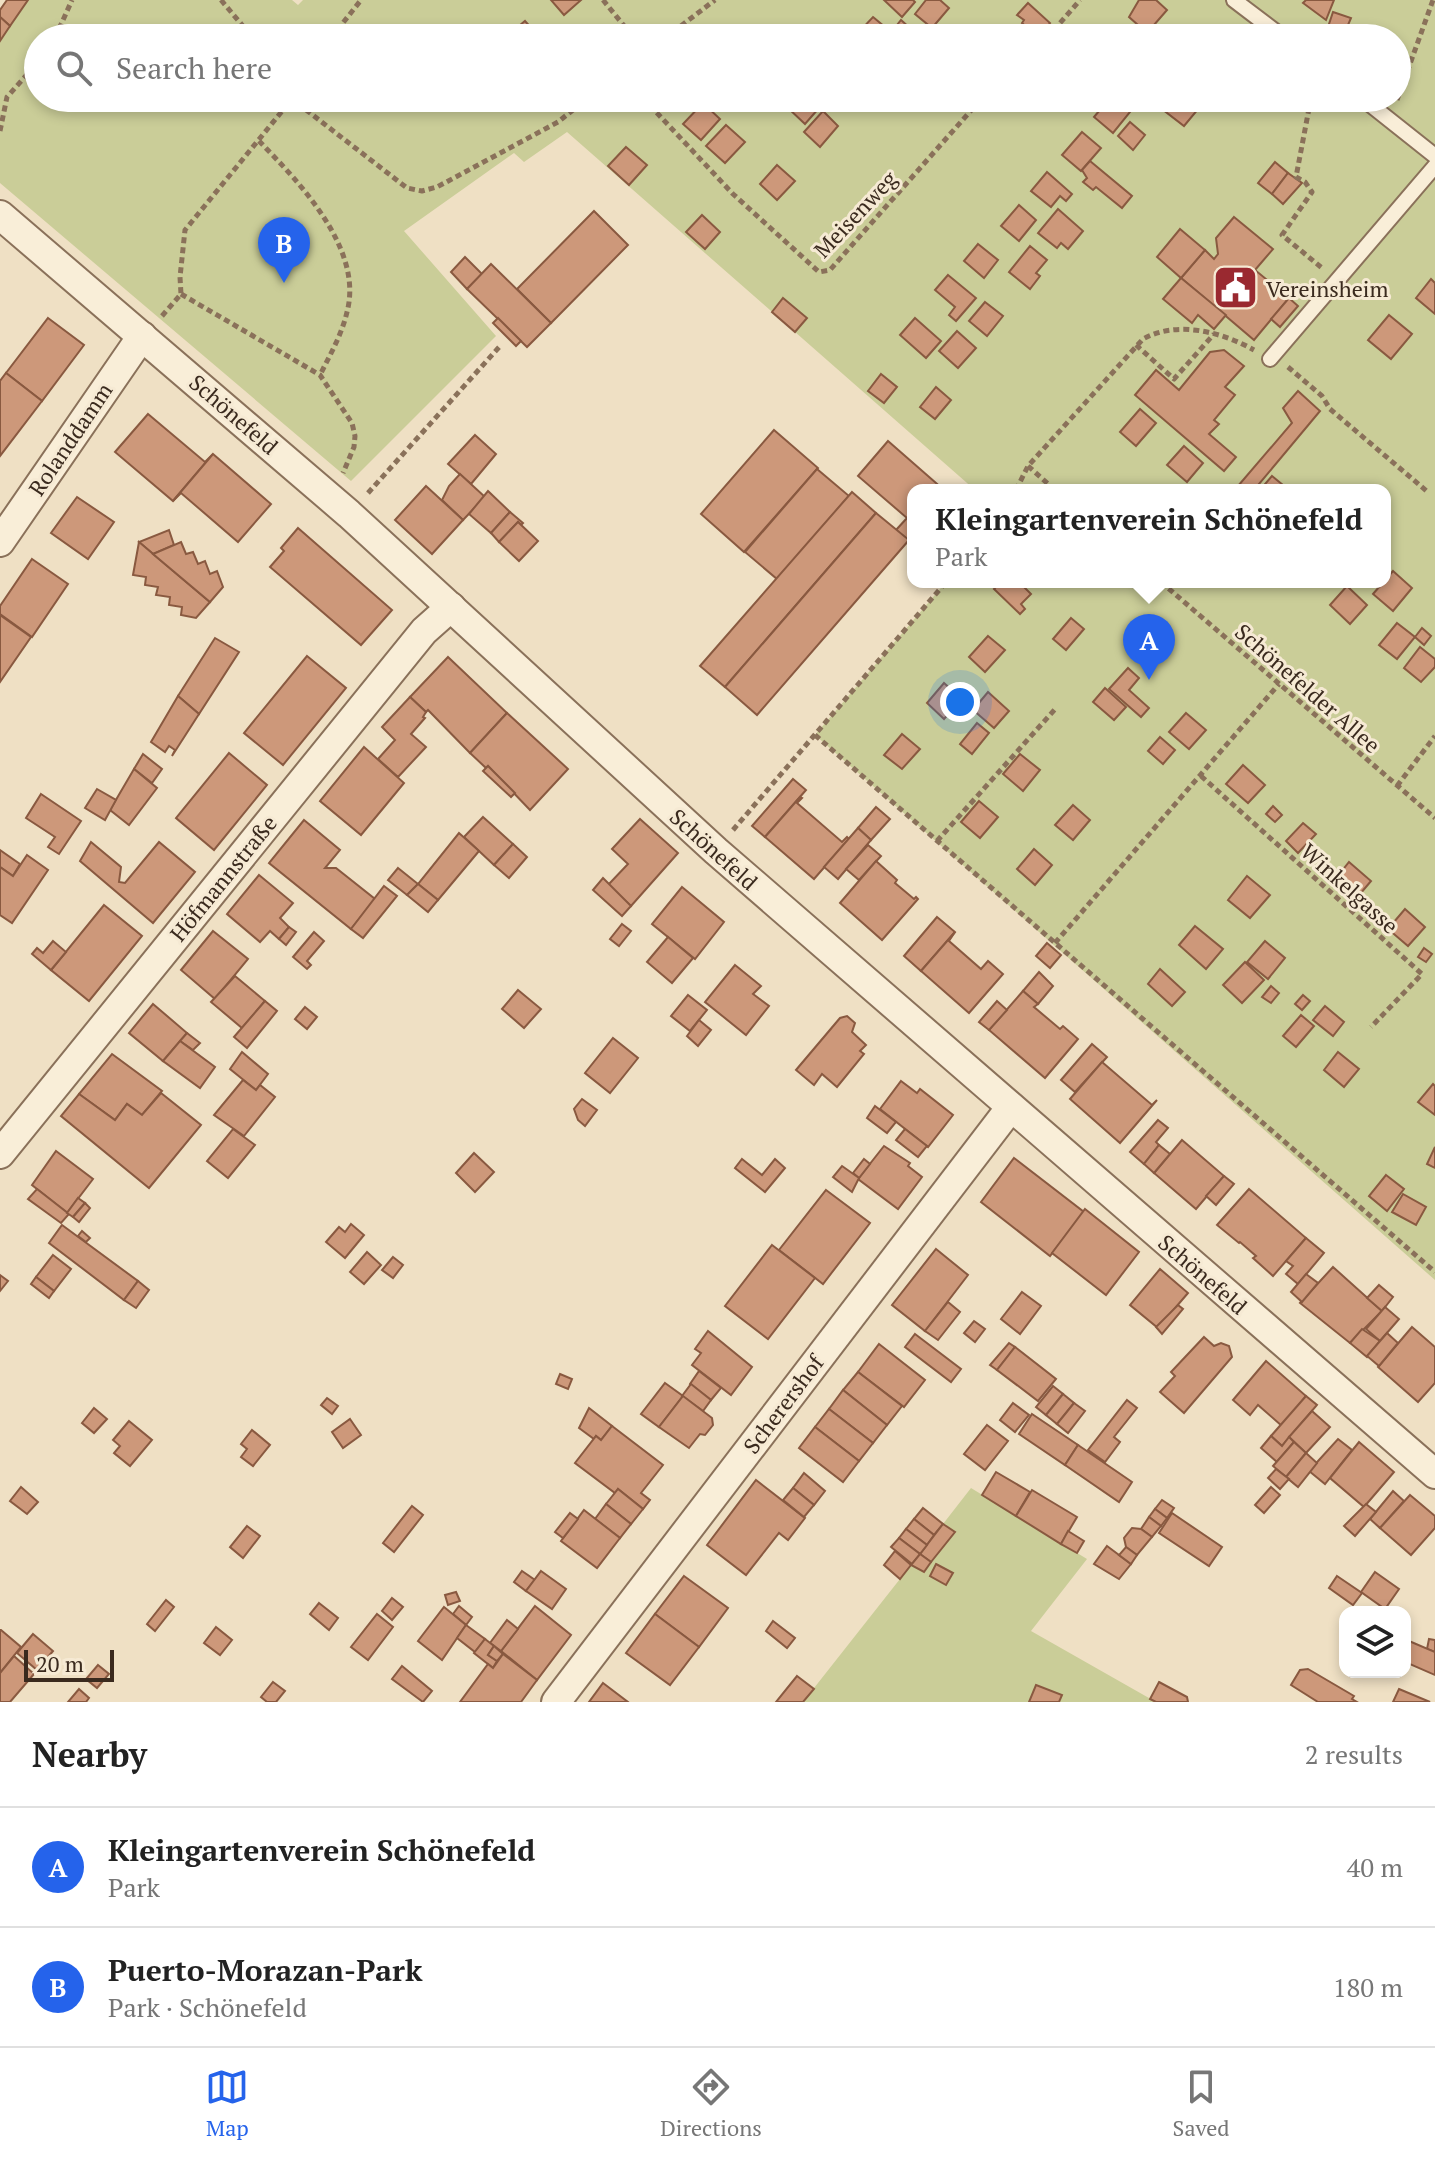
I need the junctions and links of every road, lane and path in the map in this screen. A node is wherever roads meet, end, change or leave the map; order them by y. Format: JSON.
{"nodes":[{"id":1,"x":72,"y":0,"type":"edge"},
{"id":2,"x":221,"y":0,"type":"edge"},
{"id":3,"x":361,"y":0,"type":"edge"},
{"id":4,"x":603,"y":0,"type":"edge"},
{"id":5,"x":715,"y":0,"type":"edge"},
{"id":6,"x":1080,"y":0,"type":"edge"},
{"id":7,"x":1234,"y":0,"type":"edge"},
{"id":8,"x":1433,"y":0,"type":"edge"},
{"id":9,"x":61,"y":24,"type":"edge"},
{"id":10,"x":241,"y":24,"type":"edge"},
{"id":11,"x":342,"y":24,"type":"edge"},
{"id":12,"x":623,"y":24,"type":"edge"},
{"id":13,"x":683,"y":24,"type":"edge"},
{"id":14,"x":1059,"y":24,"type":"edge"},
{"id":15,"x":1266,"y":24,"type":"edge"},
{"id":16,"x":1411,"y":60,"type":"edge"},
{"id":17,"x":24,"y":78,"type":"edge"},
{"id":18,"x":281,"y":112,"type":"edge"},
{"id":19,"x":310,"y":112,"type":"edge"},
{"id":20,"x":570,"y":112,"type":"edge"},
{"id":21,"x":656,"y":112,"type":"edge"},
{"id":22,"x":969,"y":112,"type":"edge"},
{"id":23,"x":1308,"y":112,"type":"edge"},
{"id":24,"x":1380,"y":112,"type":"edge"},
{"id":25,"x":1392,"y":112,"type":"edge"},
{"id":26,"x":1389,"y":119,"type":"junction"},
{"id":27,"x":0,"y":131,"type":"edge"},
{"id":28,"x":259,"y":141,"type":"junction"},
{"id":29,"x":1435,"y":156,"type":"edge"},
{"id":30,"x":1435,"y":166,"type":"edge"},
{"id":31,"x":0,"y":215,"type":"edge"},
{"id":32,"x":1335,"y":279,"type":"junction"},
{"id":33,"x":181,"y":294,"type":"junction"},
{"id":34,"x":1214,"y":334,"type":"junction"},
{"id":35,"x":142,"y":336,"type":"junction"},
{"id":36,"x":501,"y":345,"type":"dead end"},
{"id":37,"x":1136,"y":345,"type":"junction"},
{"id":38,"x":1270,"y":359,"type":"junction"},
{"id":39,"x":320,"y":375,"type":"junction"},
{"id":40,"x":1028,"y":466,"type":"junction"},
{"id":41,"x":1019,"y":484,"type":"edge"},
{"id":42,"x":1048,"y":484,"type":"edge"},
{"id":43,"x":1429,"y":493,"type":"dead end"},
{"id":44,"x":340,"y":507,"type":"junction"},
{"id":45,"x":0,"y":542,"type":"edge"},
{"id":46,"x":941,"y":588,"type":"edge"},
{"id":47,"x":1168,"y":588,"type":"edge"},
{"id":48,"x":451,"y":607,"type":"junction"},
{"id":49,"x":1279,"y":684,"type":"junction"},
{"id":50,"x":1057,"y":707,"type":"dead end"},
{"id":51,"x":815,"y":735,"type":"junction"},
{"id":52,"x":1435,"y":736,"type":"edge"},
{"id":53,"x":1201,"y":776,"type":"junction"},
{"id":54,"x":1397,"y":786,"type":"junction"},
{"id":55,"x":1435,"y":818,"type":"edge"},
{"id":56,"x":937,"y":841,"type":"junction"},
{"id":57,"x":716,"y":851,"type":"junction"},
{"id":58,"x":1055,"y":943,"type":"junction"},
{"id":59,"x":1371,"y":1027,"type":"dead end"},
{"id":60,"x":1011,"y":1107,"type":"junction"},
{"id":61,"x":0,"y":1154,"type":"edge"},
{"id":62,"x":1435,"y":1272,"type":"edge"},
{"id":63,"x":1435,"y":1474,"type":"edge"},
{"id":64,"x":556,"y":1702,"type":"edge"}],
"edges":[{"from":1,"to":9,"type":"path"},
{"from":2,"to":10,"type":"path"},
{"from":3,"to":11,"type":"path"},
{"from":4,"to":12,"type":"path"},
{"from":5,"to":13,"type":"path"},
{"from":6,"to":14,"type":"path"},
{"from":7,"to":15,"type":"lane"},
{"from":8,"to":16,"type":"path"},
{"from":17,"to":27,"type":"path"},
{"from":18,"to":28,"type":"path"},
{"from":19,"to":20,"type":"path"},
{"from":21,"to":22,"type":"path","name":"Meisenweg"},
{"from":23,"to":32,"type":"path"},
{"from":24,"to":26,"type":"lane"},
{"from":25,"to":26,"type":"path"},
{"from":26,"to":29,"type":"lane"},
{"from":28,"to":33,"type":"path"},
{"from":28,"to":39,"type":"path"},
{"from":30,"to":32,"type":"lane"},
{"from":31,"to":35,"type":"street","name":"Schönefeld"},
{"from":32,"to":38,"type":"lane"},
{"from":33,"to":35,"type":"path"},
{"from":33,"to":39,"type":"path"},
{"from":34,"to":37,"type":"path"},
{"from":34,"to":37,"type":"path"},
{"from":34,"to":38,"type":"path"},
{"from":35,"to":44,"type":"street","name":"Schönefeld"},
{"from":35,"to":45,"type":"street","name":"Rolanddamm"},
{"from":36,"to":44,"type":"path"},
{"from":37,"to":40,"type":"path"},
{"from":38,"to":43,"type":"path"},
{"from":39,"to":44,"type":"path"},
{"from":40,"to":41,"type":"path"},
{"from":40,"to":42,"type":"path"},
{"from":44,"to":48,"type":"street","name":"Schönefeld"},
{"from":46,"to":51,"type":"path"},
{"from":47,"to":49,"type":"path","name":"Schönefelder Allee"},
{"from":48,"to":57,"type":"street","name":"Schönefeld"},
{"from":48,"to":61,"type":"street","name":"Höfmannstraße"},
{"from":49,"to":53,"type":"path"},
{"from":49,"to":54,"type":"path","name":"Schönefelder Allee"},
{"from":50,"to":56,"type":"path"},
{"from":51,"to":56,"type":"path"},
{"from":51,"to":57,"type":"path"},
{"from":52,"to":54,"type":"path"},
{"from":53,"to":58,"type":"path"},
{"from":53,"to":59,"type":"path","name":"Winkelgasse"},
{"from":54,"to":55,"type":"path","name":"Schönefelder Allee"},
{"from":56,"to":58,"type":"path"},
{"from":57,"to":60,"type":"street","name":"Schönefeld"},
{"from":58,"to":62,"type":"path"},
{"from":60,"to":63,"type":"street","name":"Schönefeld"},
{"from":60,"to":64,"type":"street","name":"Scherershof"}]}
